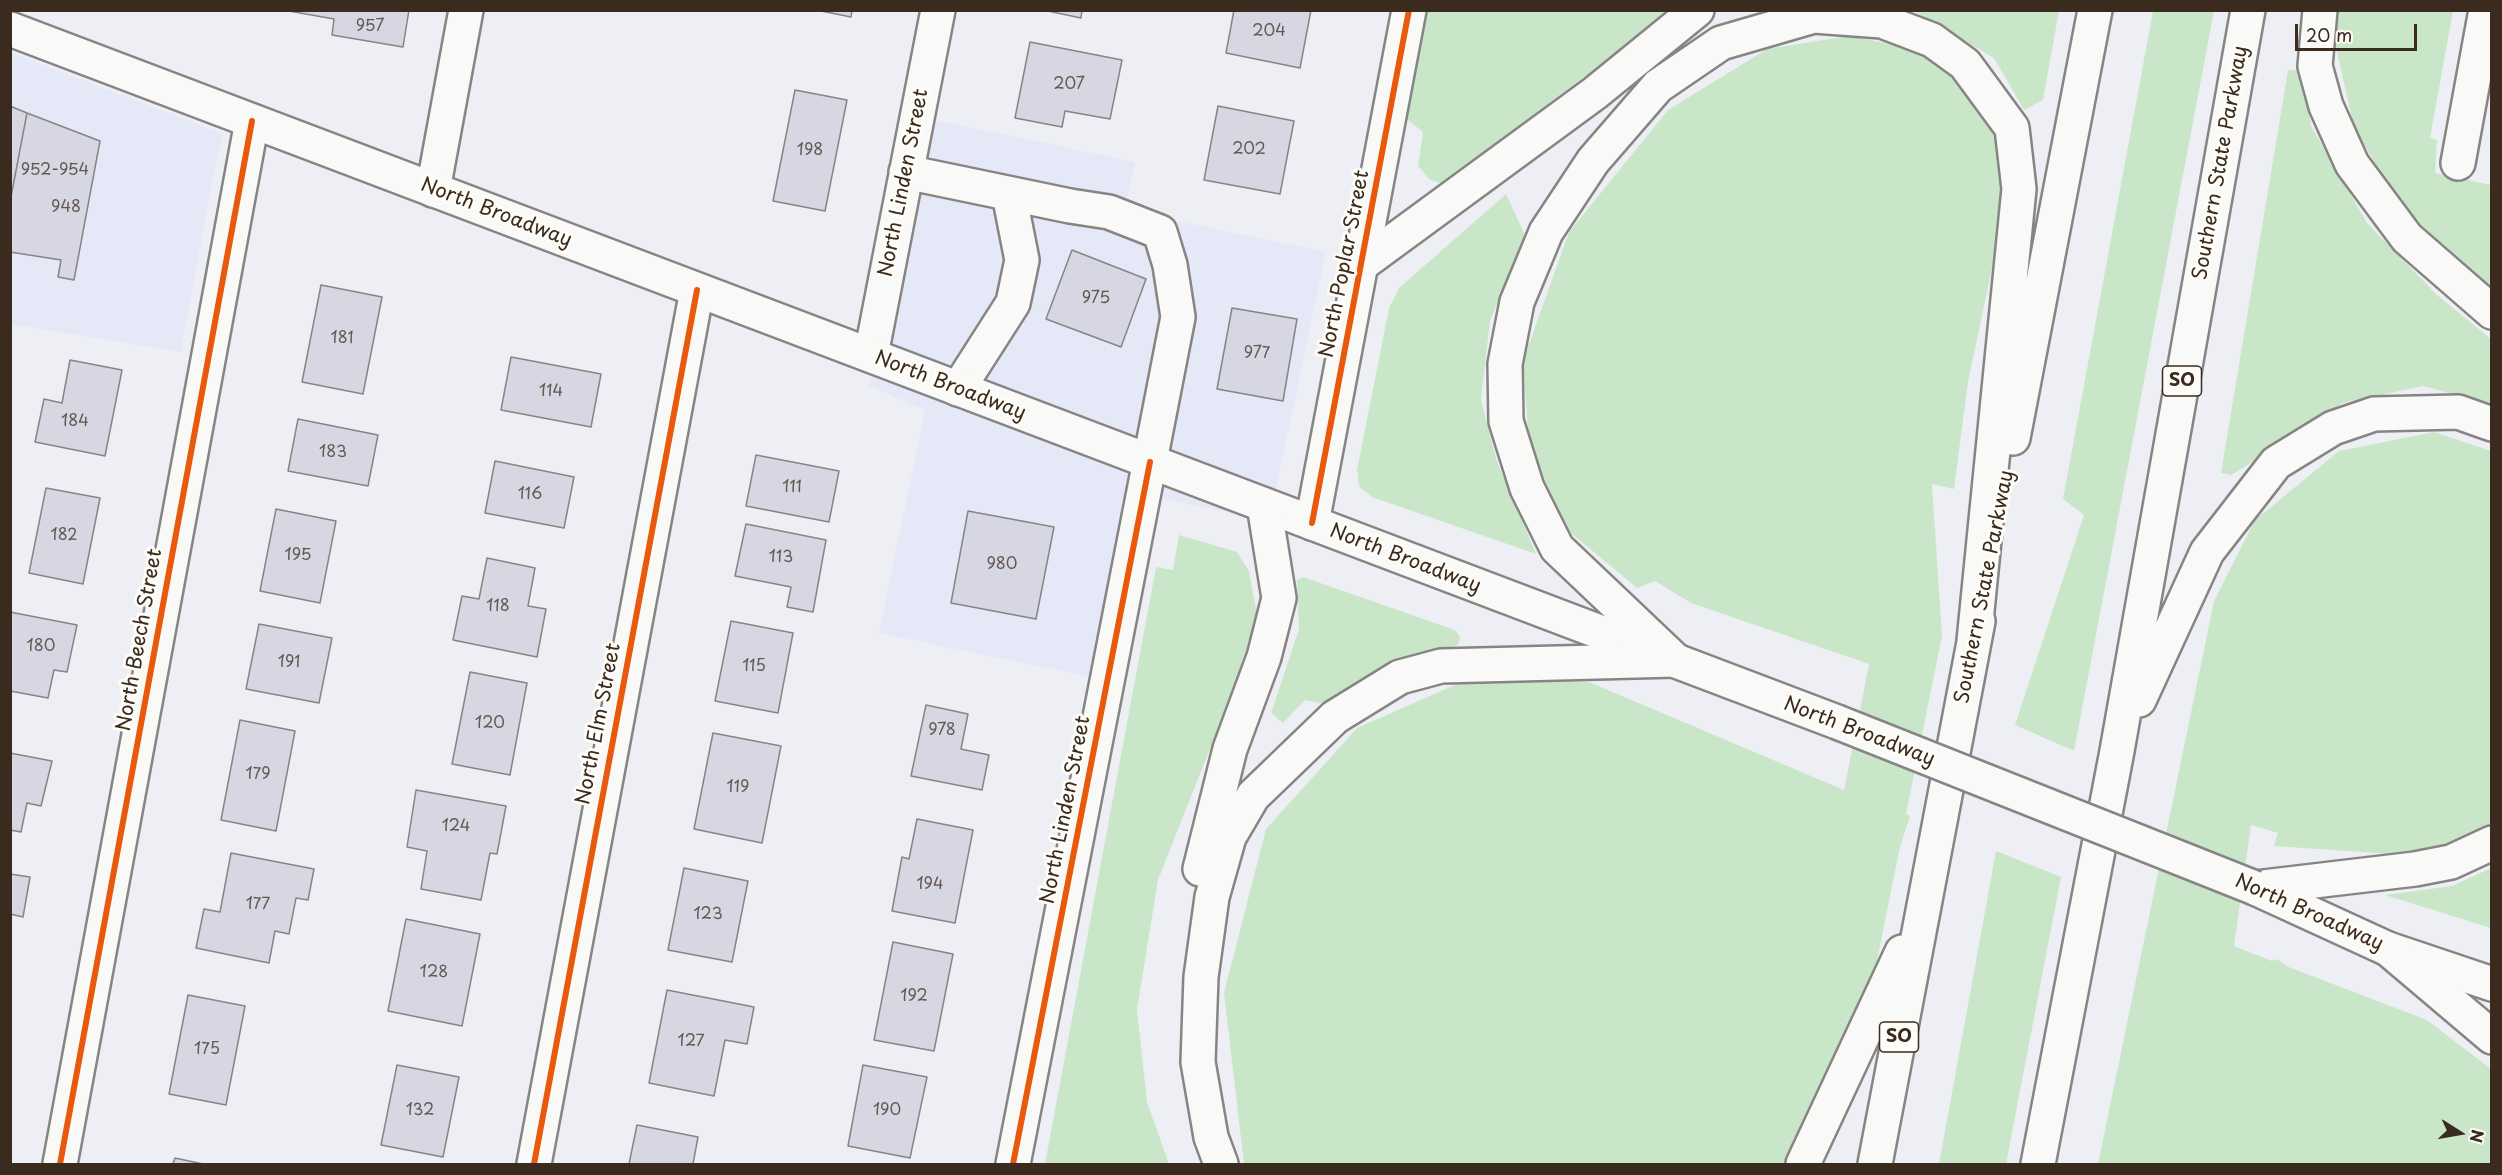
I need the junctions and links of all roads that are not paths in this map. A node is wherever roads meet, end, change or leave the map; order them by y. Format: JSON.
{"nodes":[{"id":1,"x":466,"y":10,"type":"edge"},
{"id":2,"x":938,"y":10,"type":"edge"},
{"id":3,"x":1409,"y":10,"type":"edge"},
{"id":4,"x":1697,"y":10,"type":"edge"},
{"id":5,"x":2096,"y":10,"type":"edge"},
{"id":6,"x":2248,"y":10,"type":"edge"},
{"id":7,"x":2320,"y":10,"type":"edge"},
{"id":8,"x":2486,"y":10,"type":"edge"},
{"id":9,"x":10,"y":29,"type":"edge"},
{"id":10,"x":252,"y":121,"type":"junction"},
{"id":11,"x":2458,"y":163,"type":"dead end"},
{"id":12,"x":906,"y":172,"type":"junction"},
{"id":13,"x":433,"y":190,"type":"junction"},
{"id":14,"x":1009,"y":194,"type":"junction"},
{"id":15,"x":1362,"y":264,"type":"junction"},
{"id":16,"x":697,"y":290,"type":"junction"},
{"id":17,"x":2492,"y":312,"type":"edge"},
{"id":18,"x":871,"y":355,"type":"junction"},
{"id":19,"x":958,"y":388,"type":"junction"},
{"id":20,"x":2492,"y":424,"type":"edge"},
{"id":21,"x":1150,"y":462,"type":"junction"},
{"id":22,"x":1264,"y":505,"type":"junction"},
{"id":23,"x":1312,"y":523,"type":"junction"},
{"id":24,"x":1974,"y":641,"type":"junction"},
{"id":25,"x":1675,"y":660,"type":"junction"},
{"id":26,"x":2117,"y":751,"type":"junction"},
{"id":27,"x":2492,"y":843,"type":"edge"},
{"id":28,"x":2255,"y":888,"type":"junction"},
{"id":29,"x":1922,"y":910,"type":"junction"},
{"id":30,"x":2388,"y":948,"type":"junction"},
{"id":31,"x":2076,"y":971,"type":"junction"},
{"id":32,"x":2492,"y":984,"type":"edge"},
{"id":33,"x":2492,"y":1037,"type":"edge"},
{"id":34,"x":60,"y":1164,"type":"edge"},
{"id":35,"x":534,"y":1164,"type":"edge"},
{"id":36,"x":1013,"y":1164,"type":"edge"},
{"id":37,"x":1201,"y":1164,"type":"edge"},
{"id":38,"x":1221,"y":1164,"type":"edge"},
{"id":39,"x":1803,"y":1164,"type":"edge"},
{"id":40,"x":1875,"y":1164,"type":"edge"},
{"id":41,"x":2038,"y":1164,"type":"edge"},
{"id":42,"x":2060,"y":1164,"type":"edge"}],
"edges":[{"from":1,"to":13,"type":"main road"},
{"from":2,"to":12,"type":"main road","name":"North Linden Street"},
{"from":3,"to":15,"type":"main road","name":"North Poplar Street"},
{"from":4,"to":15,"type":"main road"},
{"from":5,"to":24,"type":"main road","name":"Southern State Parkway","number":"SO"},
{"from":6,"to":26,"type":"main road","name":"Southern State Parkway","number":"SO"},
{"from":7,"to":17,"type":"main road"},
{"from":8,"to":11,"type":"main road"},
{"from":9,"to":10,"type":"main road","name":"North Broadway"},
{"from":10,"to":13,"type":"main road","name":"North Broadway"},
{"from":10,"to":34,"type":"main road","name":"North Beech Street"},
{"from":12,"to":14,"type":"main road"},
{"from":12,"to":18,"type":"main road","name":"North Linden Street"},
{"from":13,"to":16,"type":"main road","name":"North Broadway"},
{"from":14,"to":19,"type":"main road"},
{"from":14,"to":21,"type":"main road","name":"North Linden Street"},
{"from":15,"to":23,"type":"main road","name":"North Poplar Street"},
{"from":16,"to":18,"type":"main road","name":"North Broadway"},
{"from":16,"to":35,"type":"main road","name":"North Elm Street"},
{"from":18,"to":19,"type":"main road","name":"North Broadway"},
{"from":19,"to":21,"type":"main road","name":"North Broadway"},
{"from":20,"to":26,"type":"main road"},
{"from":21,"to":22,"type":"main road","name":"North Broadway"},
{"from":21,"to":36,"type":"main road","name":"North Linden Street"},
{"from":22,"to":23,"type":"main road","name":"North Broadway"},
{"from":22,"to":37,"type":"main road"},
{"from":23,"to":25,"type":"main road","name":"North Broadway"},
{"from":24,"to":25,"type":"main road"},
{"from":24,"to":29,"type":"main road","name":"Southern State Parkway","number":"SO"},
{"from":25,"to":28,"type":"main road","name":"North Broadway","bridge":true},
{"from":25,"to":38,"type":"main road"},
{"from":26,"to":31,"type":"main road","name":"Southern State Parkway","number":"SO"},
{"from":27,"to":28,"type":"main road"},
{"from":28,"to":30,"type":"main road","name":"North Broadway"},
{"from":29,"to":39,"type":"main road"},
{"from":29,"to":40,"type":"main road","name":"Southern State Parkway","number":"SO"},
{"from":30,"to":32,"type":"main road","name":"North Broadway"},
{"from":30,"to":33,"type":"main road"},
{"from":31,"to":41,"type":"main road","name":"Southern State Parkway","number":"SO"},
{"from":31,"to":42,"type":"main road"}]}
